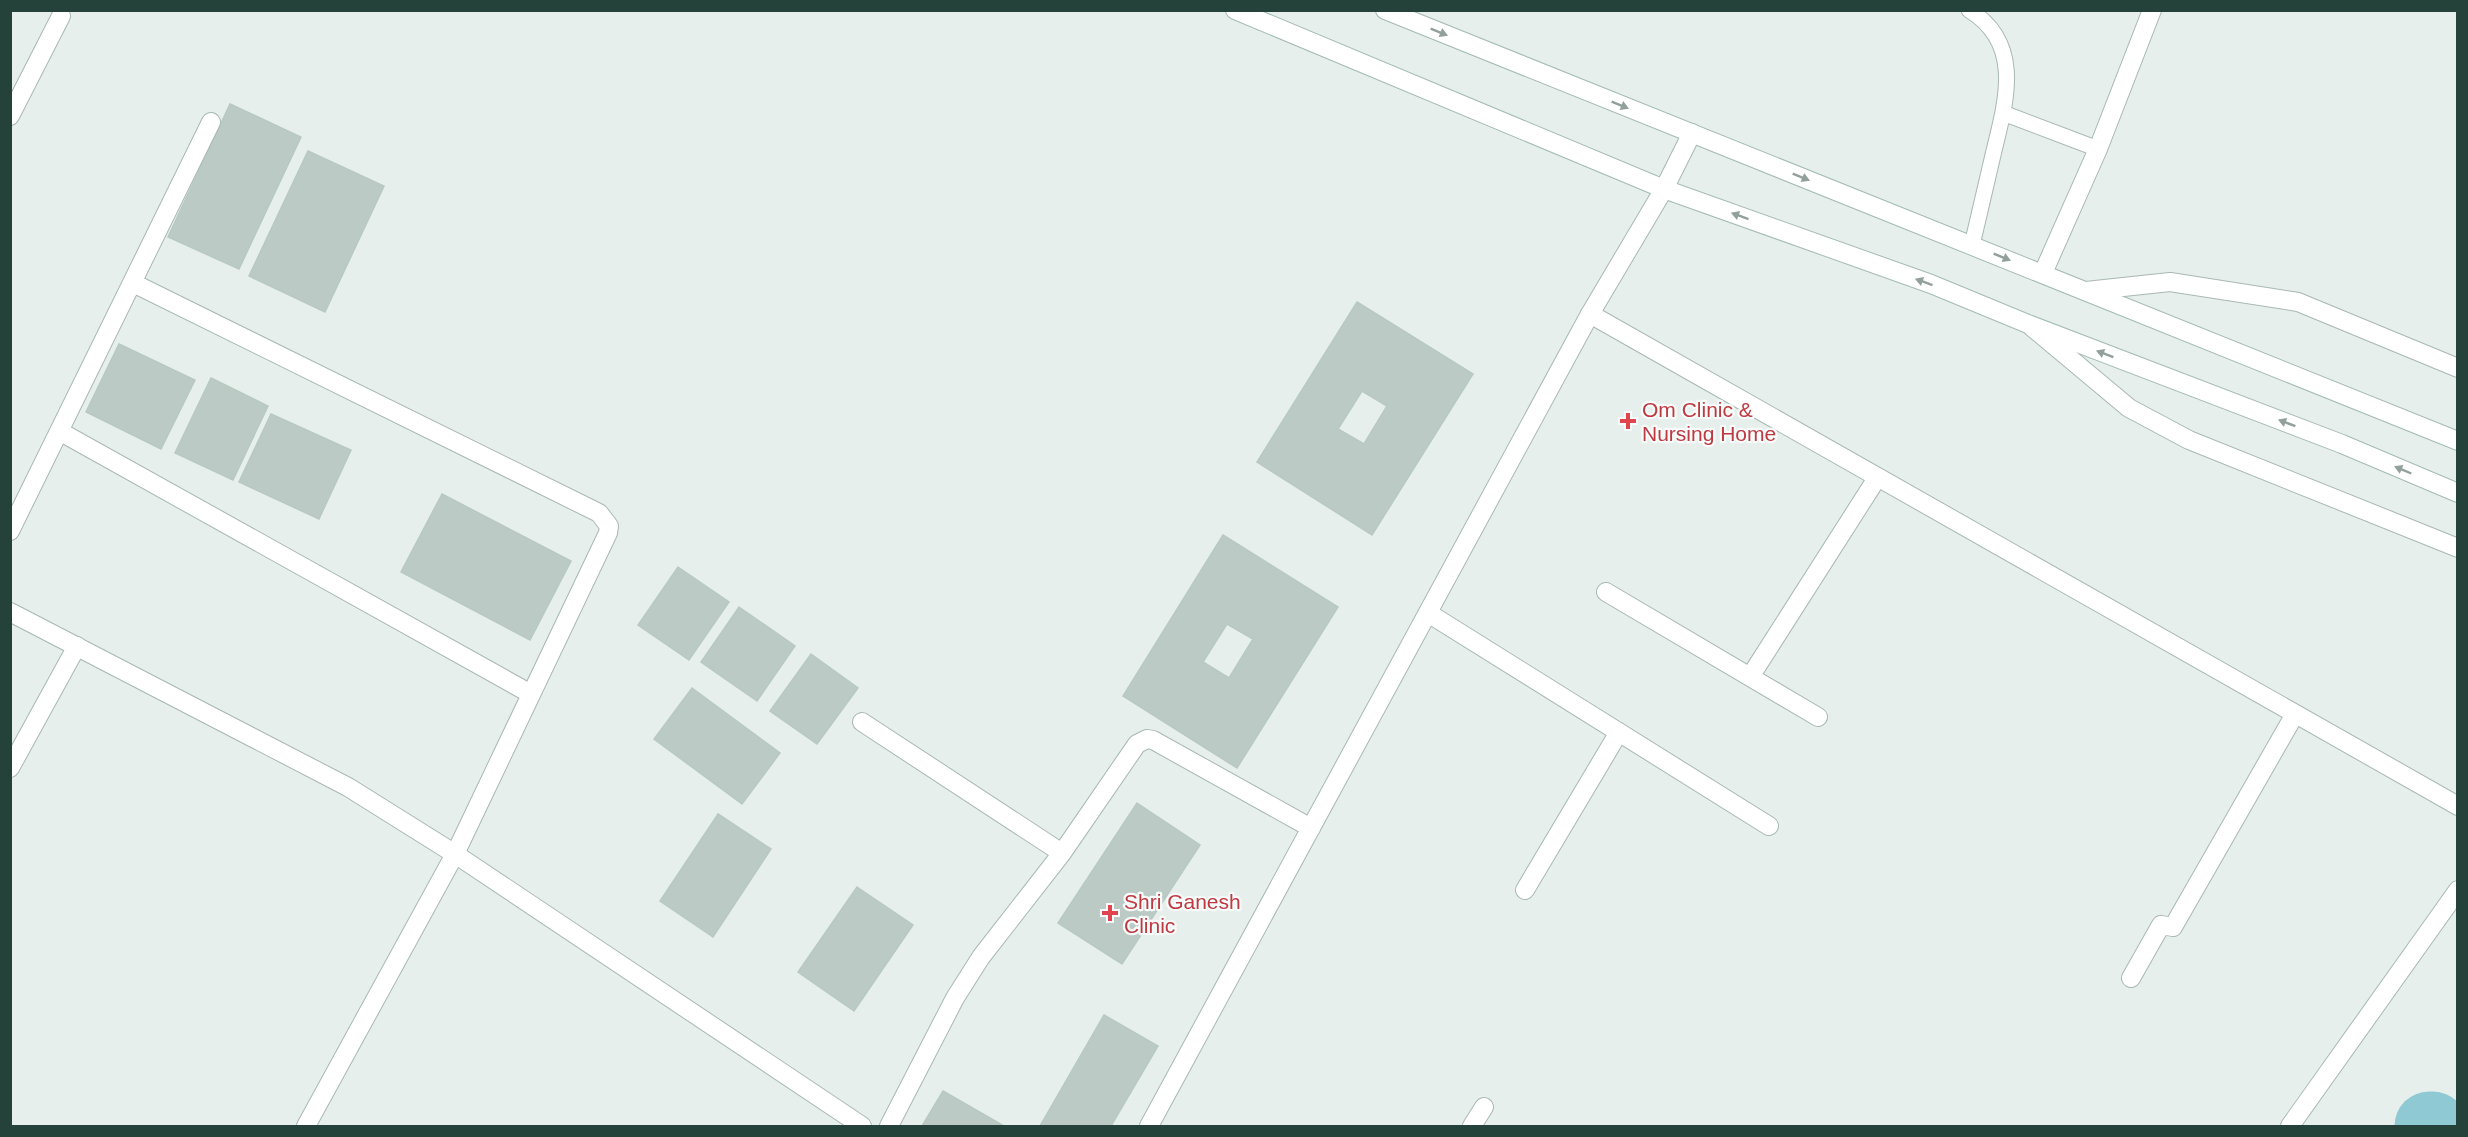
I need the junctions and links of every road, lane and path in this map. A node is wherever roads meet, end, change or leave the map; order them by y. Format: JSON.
{"nodes":[{"id":1,"x":1235,"y":10,"type":"edge"},
{"id":2,"x":1385,"y":10,"type":"edge"},
{"id":3,"x":1969,"y":10,"type":"edge"},
{"id":4,"x":2152,"y":10,"type":"edge"},
{"id":5,"x":61,"y":16,"type":"dead end"},
{"id":6,"x":2003,"y":113,"type":"junction"},
{"id":7,"x":10,"y":116,"type":"edge"},
{"id":8,"x":211,"y":122,"type":"dead end"},
{"id":9,"x":1692,"y":133,"type":"junction"},
{"id":10,"x":2098,"y":149,"type":"junction"},
{"id":11,"x":1664,"y":189,"type":"junction"},
{"id":12,"x":1972,"y":245,"type":"junction"},
{"id":13,"x":2043,"y":273,"type":"junction"},
{"id":14,"x":133,"y":283,"type":"junction"},
{"id":15,"x":2086,"y":291,"type":"junction"},
{"id":16,"x":1590,"y":314,"type":"junction"},
{"id":17,"x":2028,"y":324,"type":"junction"},
{"id":18,"x":2457,"y":368,"type":"edge"},
{"id":19,"x":60,"y":431,"type":"junction"},
{"id":20,"x":2457,"y":441,"type":"edge"},
{"id":21,"x":1877,"y":478,"type":"junction"},
{"id":22,"x":2457,"y":492,"type":"edge"},
{"id":23,"x":10,"y":531,"type":"edge"},
{"id":24,"x":2457,"y":548,"type":"edge"},
{"id":25,"x":1606,"y":592,"type":"dead end"},
{"id":26,"x":10,"y":612,"type":"edge"},
{"id":27,"x":1428,"y":613,"type":"junction"},
{"id":28,"x":77,"y":646,"type":"junction"},
{"id":29,"x":1750,"y":677,"type":"junction"},
{"id":30,"x":531,"y":694,"type":"junction"},
{"id":31,"x":2295,"y":714,"type":"junction"},
{"id":32,"x":1818,"y":717,"type":"dead end"},
{"id":33,"x":862,"y":722,"type":"dead end"},
{"id":34,"x":1619,"y":732,"type":"junction"},
{"id":35,"x":10,"y":768,"type":"edge"},
{"id":36,"x":2457,"y":806,"type":"edge"},
{"id":37,"x":1769,"y":826,"type":"dead end"},
{"id":38,"x":1311,"y":828,"type":"junction"},
{"id":39,"x":1062,"y":853,"type":"junction"},
{"id":40,"x":455,"y":854,"type":"junction"},
{"id":41,"x":1525,"y":890,"type":"dead end"},
{"id":42,"x":2457,"y":890,"type":"edge"},
{"id":43,"x":2131,"y":978,"type":"dead end"},
{"id":44,"x":1484,"y":1107,"type":"dead end"},
{"id":45,"x":306,"y":1126,"type":"edge"},
{"id":46,"x":862,"y":1126,"type":"edge"},
{"id":47,"x":889,"y":1126,"type":"edge"},
{"id":48,"x":1149,"y":1126,"type":"edge"},
{"id":49,"x":1472,"y":1126,"type":"edge"},
{"id":50,"x":2290,"y":1126,"type":"edge"}],
"edges":[{"from":1,"to":11,"type":"street"},
{"from":2,"to":9,"type":"street","one_way":true},
{"from":3,"to":6,"type":"lane"},
{"from":4,"to":10,"type":"street"},
{"from":5,"to":7,"type":"street"},
{"from":6,"to":10,"type":"lane"},
{"from":6,"to":12,"type":"lane"},
{"from":8,"to":14,"type":"street"},
{"from":9,"to":11,"type":"street"},
{"from":9,"to":12,"type":"street","one_way":true},
{"from":10,"to":13,"type":"street"},
{"from":11,"to":16,"type":"street"},
{"from":17,"to":11,"type":"street","one_way":true},
{"from":12,"to":13,"type":"street","one_way":true},
{"from":13,"to":15,"type":"street"},
{"from":14,"to":19,"type":"street"},
{"from":14,"to":30,"type":"street"},
{"from":15,"to":18,"type":"street"},
{"from":15,"to":20,"type":"street"},
{"from":16,"to":21,"type":"street"},
{"from":16,"to":27,"type":"street"},
{"from":22,"to":17,"type":"street","one_way":true},
{"from":17,"to":24,"type":"street"},
{"from":19,"to":23,"type":"street"},
{"from":19,"to":30,"type":"street"},
{"from":21,"to":29,"type":"street"},
{"from":21,"to":31,"type":"street"},
{"from":25,"to":29,"type":"street"},
{"from":26,"to":28,"type":"street"},
{"from":27,"to":34,"type":"street"},
{"from":27,"to":38,"type":"street"},
{"from":28,"to":35,"type":"street"},
{"from":28,"to":40,"type":"street"},
{"from":29,"to":32,"type":"street"},
{"from":30,"to":40,"type":"street"},
{"from":31,"to":36,"type":"street"},
{"from":31,"to":43,"type":"street"},
{"from":33,"to":39,"type":"street"},
{"from":34,"to":37,"type":"street"},
{"from":34,"to":41,"type":"street"},
{"from":38,"to":39,"type":"street"},
{"from":38,"to":48,"type":"street"},
{"from":39,"to":47,"type":"street"},
{"from":40,"to":45,"type":"street"},
{"from":40,"to":46,"type":"street"},
{"from":42,"to":50,"type":"street"},
{"from":44,"to":49,"type":"street"}]}
